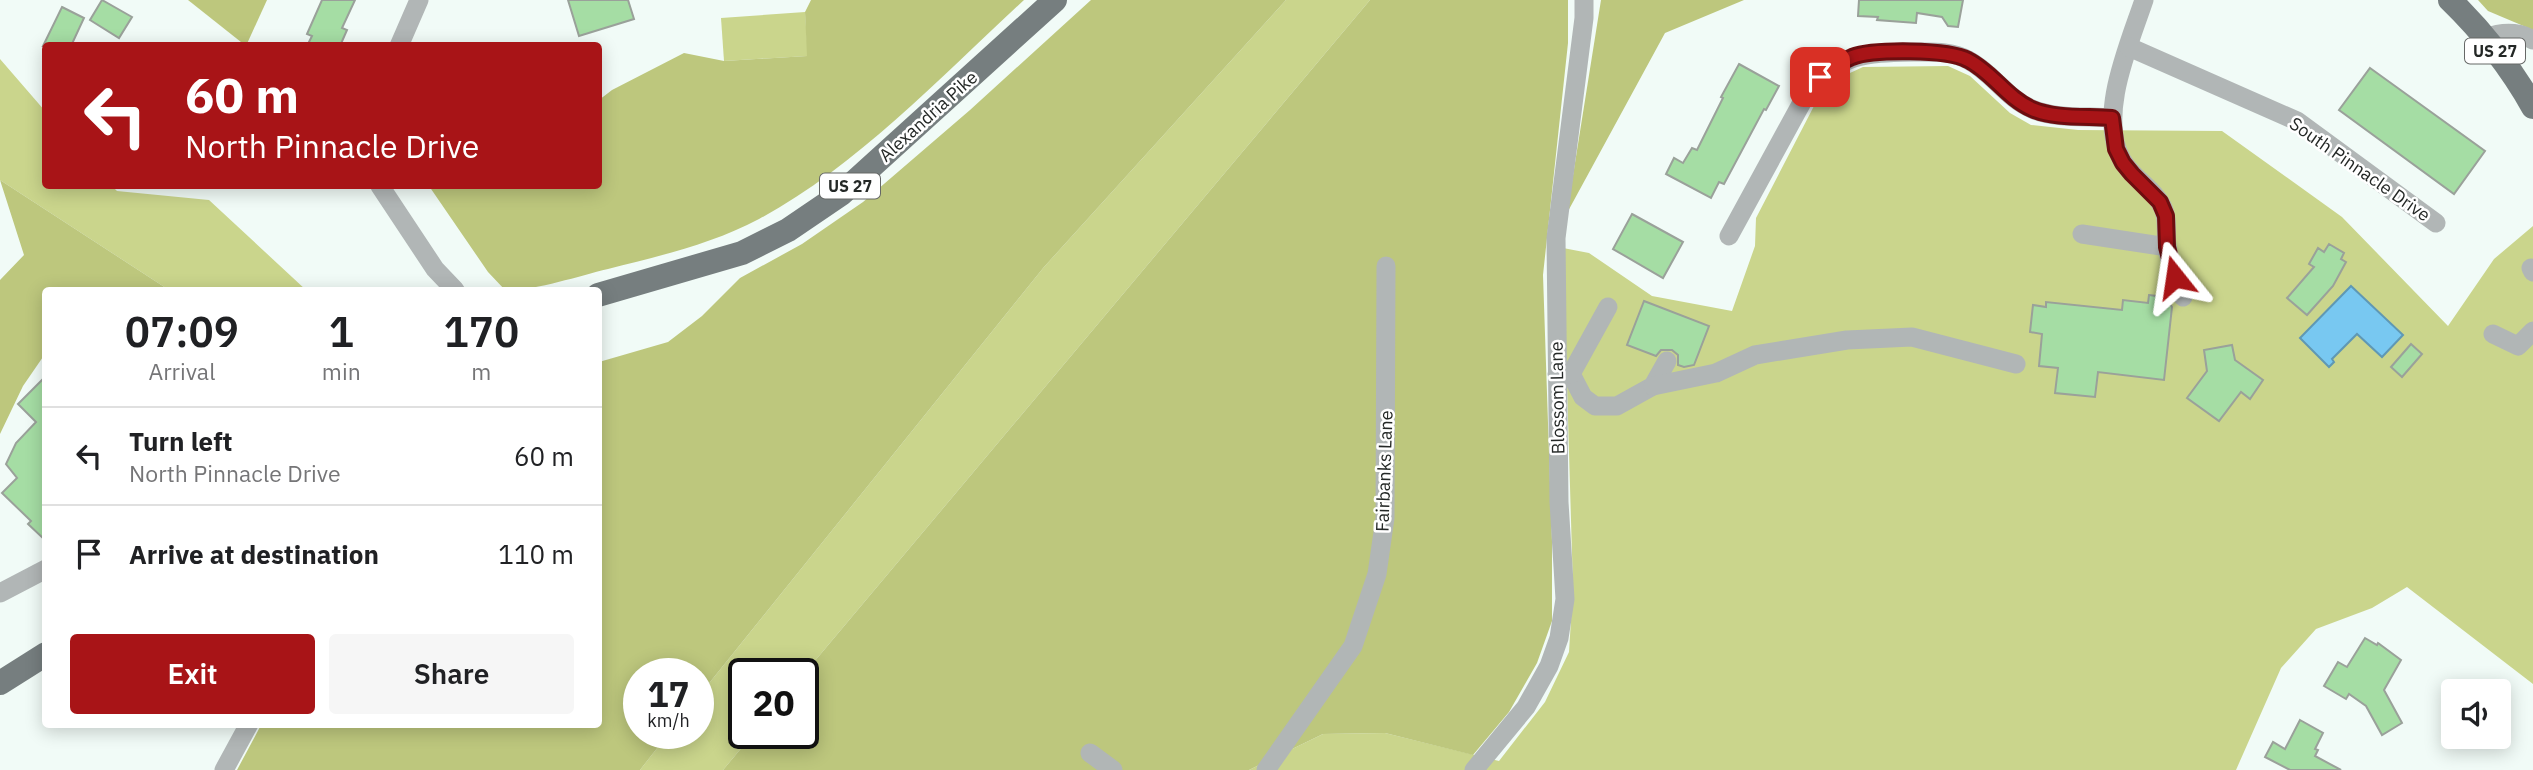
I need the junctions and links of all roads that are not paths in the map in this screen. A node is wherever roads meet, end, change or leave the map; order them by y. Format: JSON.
{"nodes":[{"id":1,"x":419,"y":0,"type":"edge"},
{"id":2,"x":1055,"y":0,"type":"edge"},
{"id":3,"x":1584,"y":0,"type":"edge"},
{"id":4,"x":2144,"y":0,"type":"edge"},
{"id":5,"x":2450,"y":0,"type":"edge"},
{"id":6,"x":2485,"y":38,"type":"junction"},
{"id":7,"x":2533,"y":40,"type":"edge"},
{"id":8,"x":400,"y":42,"type":"edge"},
{"id":9,"x":2129,"y":47,"type":"junction"},
{"id":10,"x":2533,"y":107,"type":"edge"},
{"id":11,"x":2112,"y":118,"type":"junction"},
{"id":12,"x":382,"y":189,"type":"edge"},
{"id":13,"x":2436,"y":223,"type":"dead end"},
{"id":14,"x":2082,"y":234,"type":"dead end"},
{"id":15,"x":1729,"y":236,"type":"dead end"},
{"id":16,"x":2167,"y":247,"type":"junction"},
{"id":17,"x":1386,"y":265,"type":"dead end"},
{"id":18,"x":452,"y":287,"type":"edge"},
{"id":19,"x":602,"y":294,"type":"edge"},
{"id":20,"x":2183,"y":297,"type":"dead end"},
{"id":21,"x":1608,"y":307,"type":"dead end"},
{"id":22,"x":2533,"y":331,"type":"edge"},
{"id":23,"x":2493,"y":334,"type":"dead end"},
{"id":24,"x":1667,"y":360,"type":"dead end"},
{"id":25,"x":2017,"y":364,"type":"dead end"},
{"id":26,"x":1564,"y":374,"type":"junction"},
{"id":27,"x":1653,"y":386,"type":"junction"},
{"id":28,"x":42,"y":571,"type":"edge"},
{"id":29,"x":0,"y":593,"type":"edge"},
{"id":30,"x":42,"y":657,"type":"edge"},
{"id":31,"x":0,"y":683,"type":"edge"},
{"id":32,"x":247,"y":728,"type":"edge"},
{"id":33,"x":1090,"y":752,"type":"dead end"},
{"id":34,"x":224,"y":770,"type":"edge"},
{"id":35,"x":1113,"y":770,"type":"edge"},
{"id":36,"x":1266,"y":770,"type":"edge"},
{"id":37,"x":1474,"y":770,"type":"edge"}],
"edges":[{"from":1,"to":8,"type":"street"},
{"from":2,"to":19,"type":"main road","name":"Alexandria Pike","number":"US 27"},
{"from":3,"to":26,"type":"street","name":"Blossom Lane"},
{"from":4,"to":9,"type":"street"},
{"from":5,"to":6,"type":"main road","number":"US 27"},
{"from":6,"to":7,"type":"street"},
{"from":6,"to":10,"type":"main road","number":"US 27"},
{"from":9,"to":11,"type":"street"},
{"from":9,"to":13,"type":"street","name":"South Pinnacle Drive"},
{"from":11,"to":15,"type":"street"},
{"from":11,"to":16,"type":"street"},
{"from":12,"to":18,"type":"street"},
{"from":14,"to":16,"type":"street"},
{"from":16,"to":20,"type":"street"},
{"from":17,"to":36,"type":"street","name":"Fairbanks Lane"},
{"from":21,"to":26,"type":"street"},
{"from":22,"to":23,"type":"street"},
{"from":24,"to":27,"type":"street"},
{"from":25,"to":27,"type":"street"},
{"from":26,"to":27,"type":"street"},
{"from":26,"to":37,"type":"street","name":"Blossom Lane"},
{"from":28,"to":29,"type":"street"},
{"from":30,"to":31,"type":"main road"},
{"from":32,"to":34,"type":"street"},
{"from":33,"to":35,"type":"street"}]}
